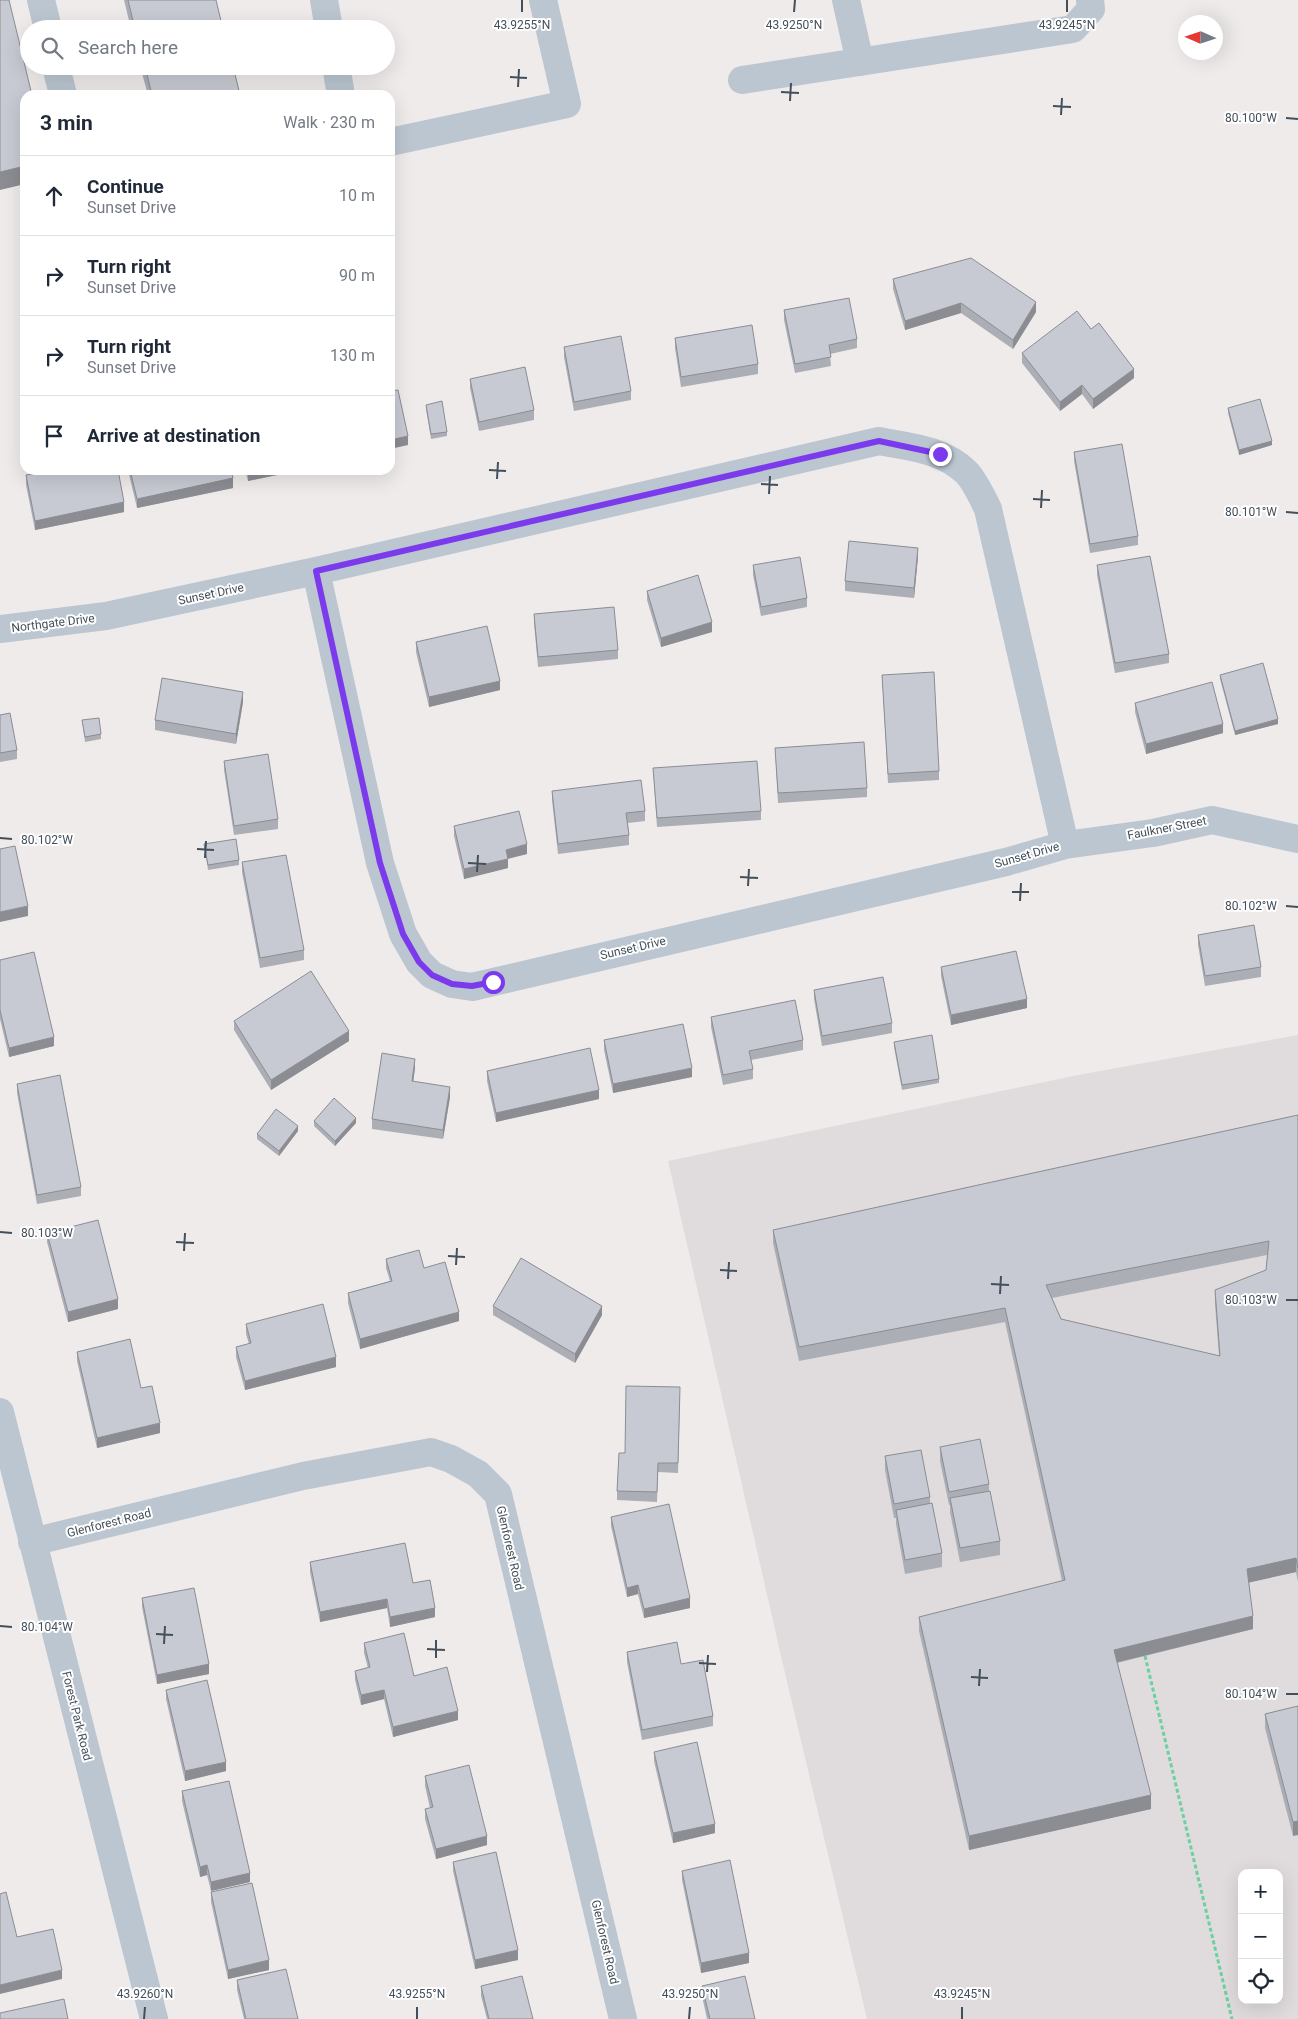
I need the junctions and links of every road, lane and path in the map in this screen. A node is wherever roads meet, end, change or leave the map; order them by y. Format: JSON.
{"nodes":[{"id":1,"x":41,"y":0,"type":"edge"},
{"id":2,"x":324,"y":0,"type":"edge"},
{"id":3,"x":543,"y":0,"type":"edge"},
{"id":4,"x":846,"y":0,"type":"edge"},
{"id":5,"x":1090,"y":0,"type":"edge"},
{"id":6,"x":46,"y":20,"type":"edge"},
{"id":7,"x":328,"y":20,"type":"edge"},
{"id":8,"x":860,"y":62,"type":"junction"},
{"id":9,"x":58,"y":75,"type":"edge"},
{"id":10,"x":338,"y":75,"type":"edge"},
{"id":11,"x":742,"y":80,"type":"dead end"},
{"id":12,"x":62,"y":90,"type":"edge"},
{"id":13,"x":340,"y":90,"type":"edge"},
{"id":14,"x":395,"y":141,"type":"edge"},
{"id":15,"x":316,"y":571,"type":"junction"},
{"id":16,"x":106,"y":616,"type":"joint"},
{"id":17,"x":0,"y":629,"type":"edge"},
{"id":18,"x":1298,"y":839,"type":"edge"},
{"id":19,"x":1065,"y":845,"type":"junction"},
{"id":20,"x":0,"y":1412,"type":"edge"},
{"id":21,"x":32,"y":1542,"type":"junction"},
{"id":22,"x":1145,"y":1656,"type":"edge"},
{"id":23,"x":154,"y":2019,"type":"edge"},
{"id":24,"x":623,"y":2019,"type":"edge"},
{"id":25,"x":1232,"y":2019,"type":"edge"}],
"edges":[{"from":1,"to":6,"type":"street"},
{"from":2,"to":7,"type":"street"},
{"from":3,"to":14,"type":"street"},
{"from":4,"to":8,"type":"street"},
{"from":5,"to":8,"type":"street"},
{"from":8,"to":11,"type":"street"},
{"from":9,"to":12,"type":"street"},
{"from":10,"to":13,"type":"street"},
{"from":15,"to":16,"type":"street","name":"Sunset Drive"},
{"from":15,"to":19,"type":"street","name":"Sunset Drive"},
{"from":15,"to":19,"type":"street","name":"Sunset Drive"},
{"from":16,"to":17,"type":"street","name":"Northgate Drive"},
{"from":18,"to":19,"type":"street","name":"Faulkner Street"},
{"from":20,"to":21,"type":"street","name":"Forest Park Road"},
{"from":21,"to":23,"type":"street","name":"Forest Park Road"},
{"from":21,"to":24,"type":"street","name":"Glenforest Road"},
{"from":22,"to":25,"type":"path"}]}
